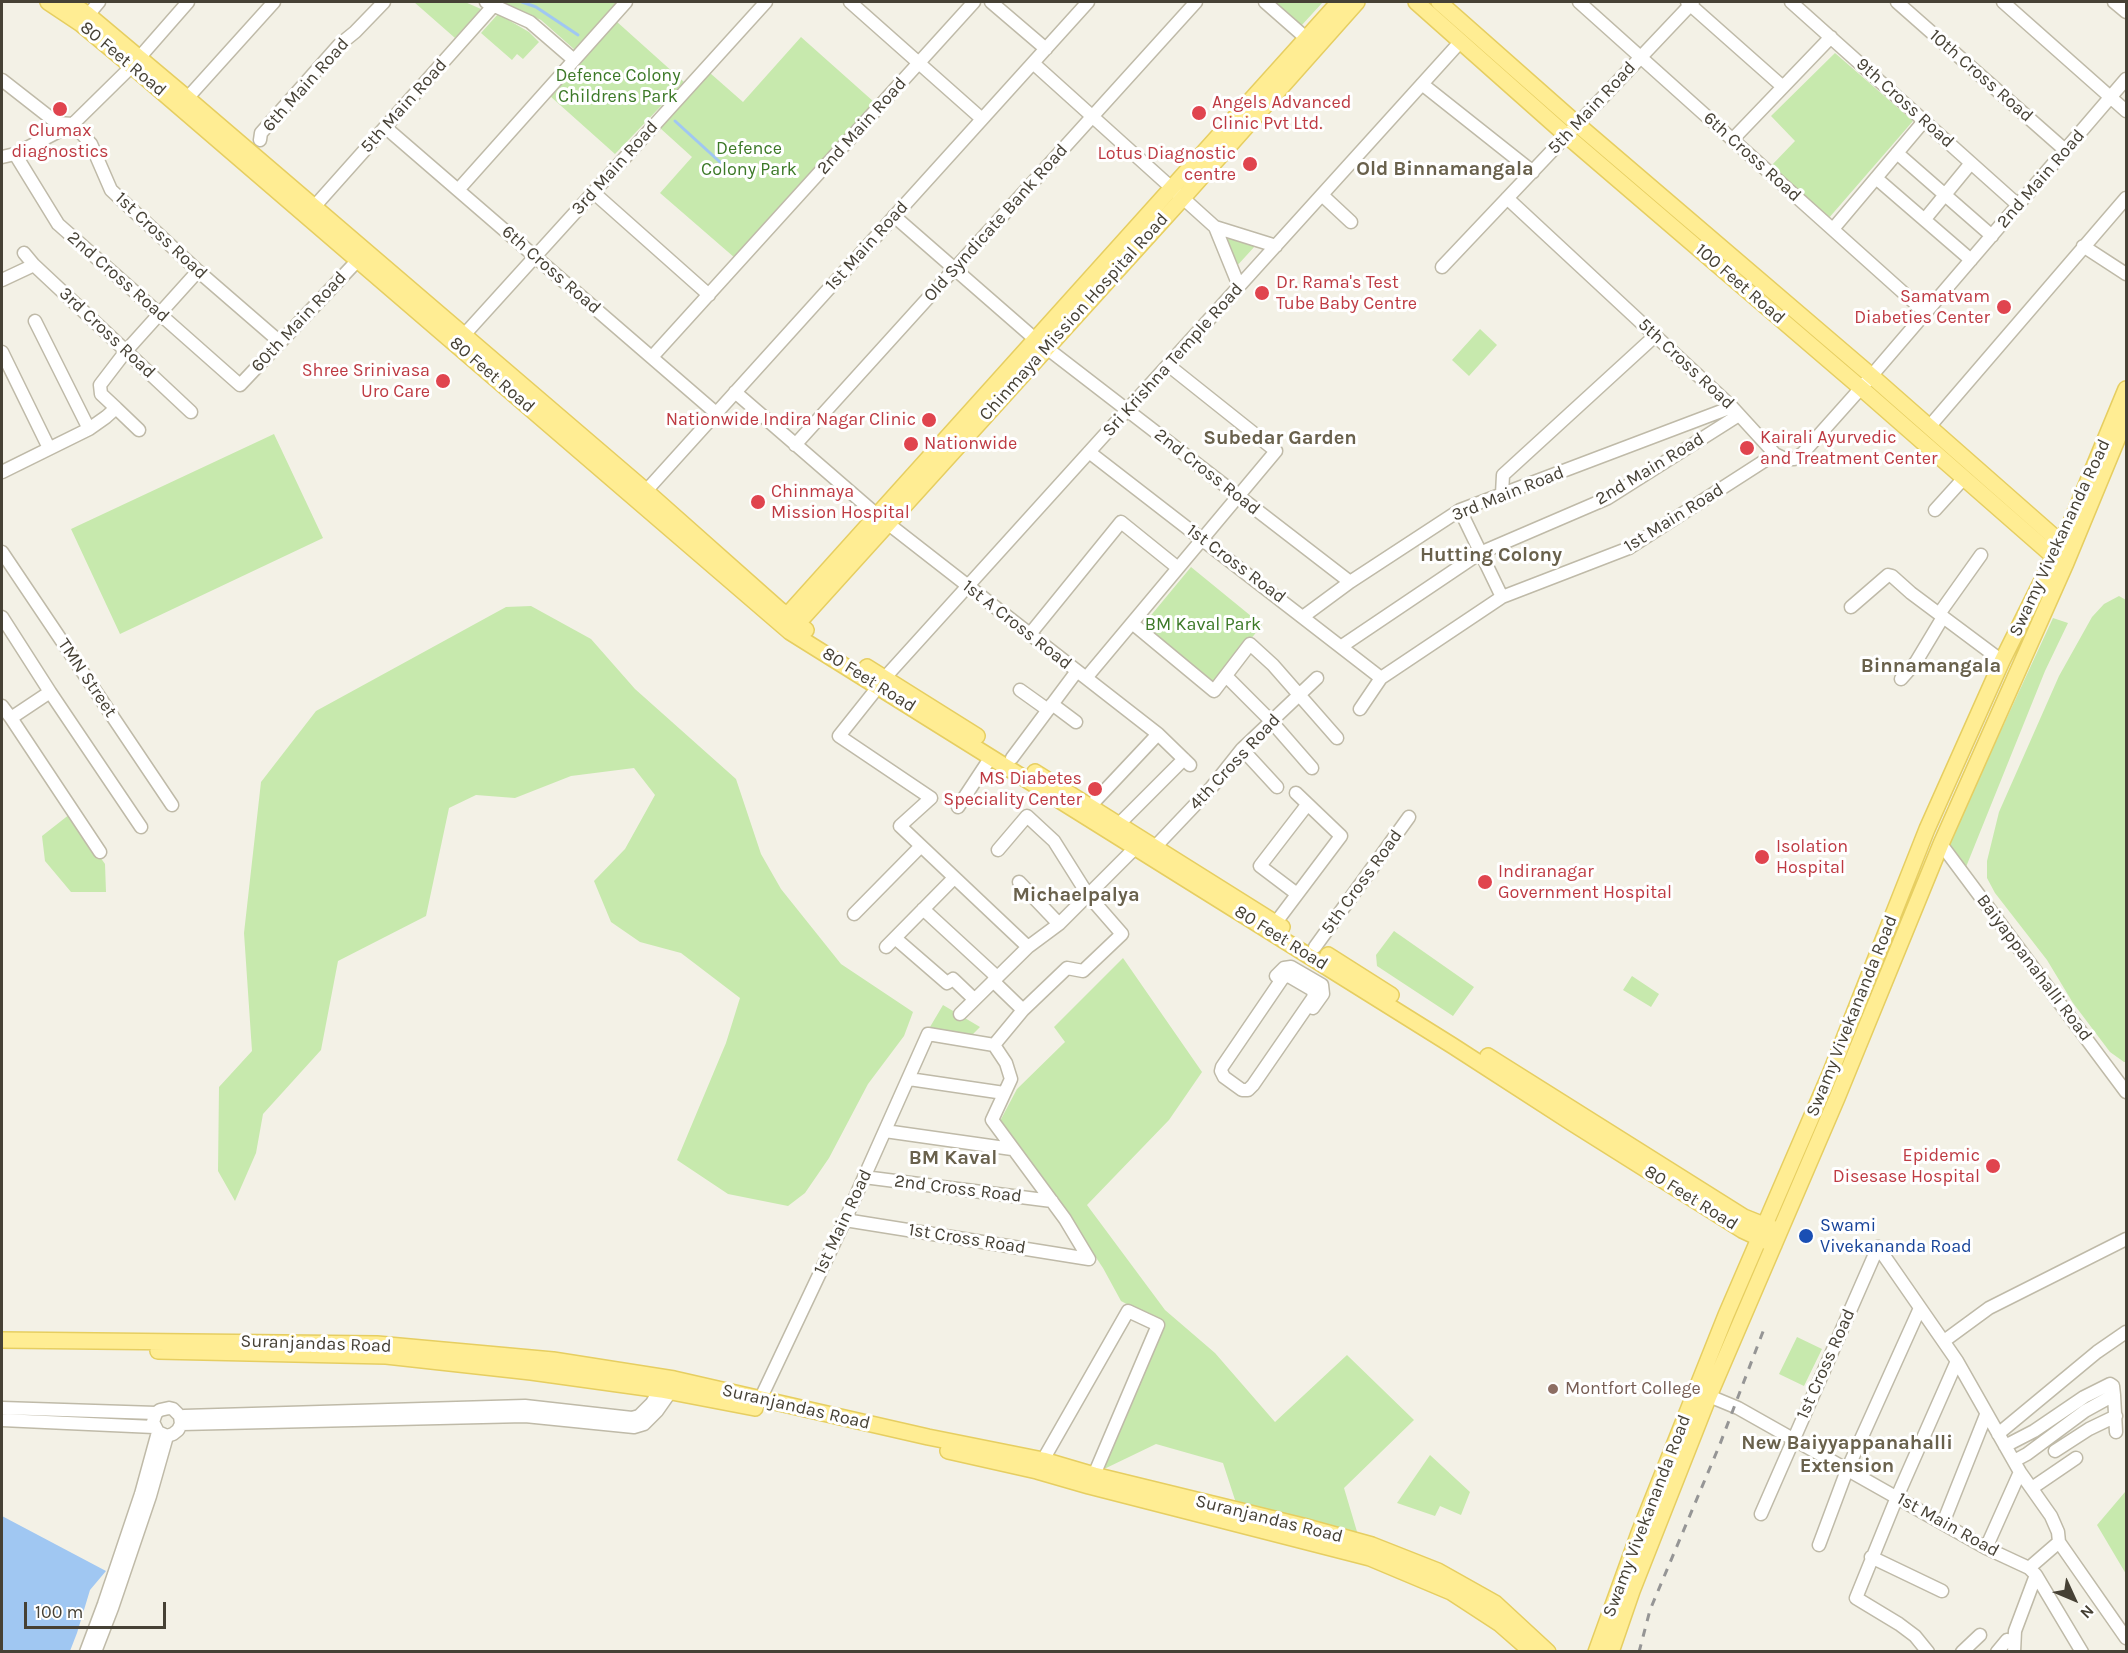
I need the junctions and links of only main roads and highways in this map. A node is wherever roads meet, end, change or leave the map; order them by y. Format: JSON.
{"nodes":[{"id":1,"x":48,"y":2,"type":"edge"},
{"id":2,"x":69,"y":2,"type":"edge"},
{"id":3,"x":1339,"y":2,"type":"edge"},
{"id":4,"x":1357,"y":2,"type":"edge"},
{"id":5,"x":1416,"y":2,"type":"edge"},
{"id":6,"x":1439,"y":2,"type":"edge"},
{"id":7,"x":84,"y":19,"type":"junction"},
{"id":8,"x":246,"y":156,"type":"junction"},
{"id":9,"x":1176,"y":194,"type":"junction"},
{"id":10,"x":2127,"y":389,"type":"edge"},
{"id":11,"x":2126,"y":423,"type":"edge"},
{"id":12,"x":704,"y":550,"type":"junction"},
{"id":13,"x":2062,"y":554,"type":"junction"},
{"id":14,"x":788,"y":624,"type":"junction"},
{"id":15,"x":881,"y":682,"type":"junction"},
{"id":16,"x":1272,"y":926,"type":"junction"},
{"id":17,"x":1769,"y":1235,"type":"junction"},
{"id":18,"x":2,"y":1340,"type":"edge"},
{"id":19,"x":2,"y":1347,"type":"edge"},
{"id":20,"x":349,"y":1349,"type":"junction"},
{"id":21,"x":758,"y":1403,"type":"junction"},
{"id":22,"x":1532,"y":1652,"type":"edge"},
{"id":23,"x":1548,"y":1652,"type":"edge"},
{"id":24,"x":1596,"y":1652,"type":"edge"},
{"id":25,"x":1611,"y":1652,"type":"edge"}],
"edges":[{"from":1,"to":7,"type":"main road","name":"80 Feet Road"},
{"from":2,"to":7,"type":"main road","name":"80 Feet Road"},
{"from":3,"to":9,"type":"main road","name":"Chinmaya Mission Hospital Road"},
{"from":4,"to":9,"type":"main road","name":"Chinmaya Mission Hospital Road"},
{"from":5,"to":13,"type":"main road","name":"100 Feet Road"},
{"from":6,"to":13,"type":"main road","name":"100 Feet Road"},
{"from":7,"to":8,"type":"main road","name":"80 Feet Road"},
{"from":8,"to":12,"type":"main road","name":"80 Feet Road"},
{"from":8,"to":12,"type":"main road","name":"80 Feet Road"},
{"from":9,"to":14,"type":"main road","name":"Chinmaya Mission Hospital Road"},
{"from":10,"to":13,"type":"main road","name":"Swamy Vivekananda Road"},
{"from":11,"to":13,"type":"main road","name":"Swamy Vivekananda Road"},
{"from":12,"to":14,"type":"main road","name":"80 Feet Road"},
{"from":13,"to":17,"type":"main road","name":"Swamy Vivekananda Road"},
{"from":13,"to":17,"type":"main road","name":"Swamy Vivekananda Road"},
{"from":14,"to":15,"type":"main road","name":"80 Feet Road"},
{"from":15,"to":16,"type":"main road","name":"80 Feet Road"},
{"from":15,"to":16,"type":"main road","name":"80 Feet Road"},
{"from":16,"to":17,"type":"main road","name":"80 Feet Road"},
{"from":17,"to":24,"type":"main road","name":"Swamy Vivekananda Road"},
{"from":17,"to":25,"type":"main road","name":"Swamy Vivekananda Road"},
{"from":18,"to":20,"type":"main road","name":"Suranjandas Road"},
{"from":19,"to":20,"type":"main road","name":"Suranjandas Road"},
{"from":20,"to":21,"type":"main road","name":"Suranjandas Road"},
{"from":21,"to":22,"type":"main road","name":"Suranjandas Road"},
{"from":21,"to":23,"type":"main road","name":"Suranjandas Road"}]}
